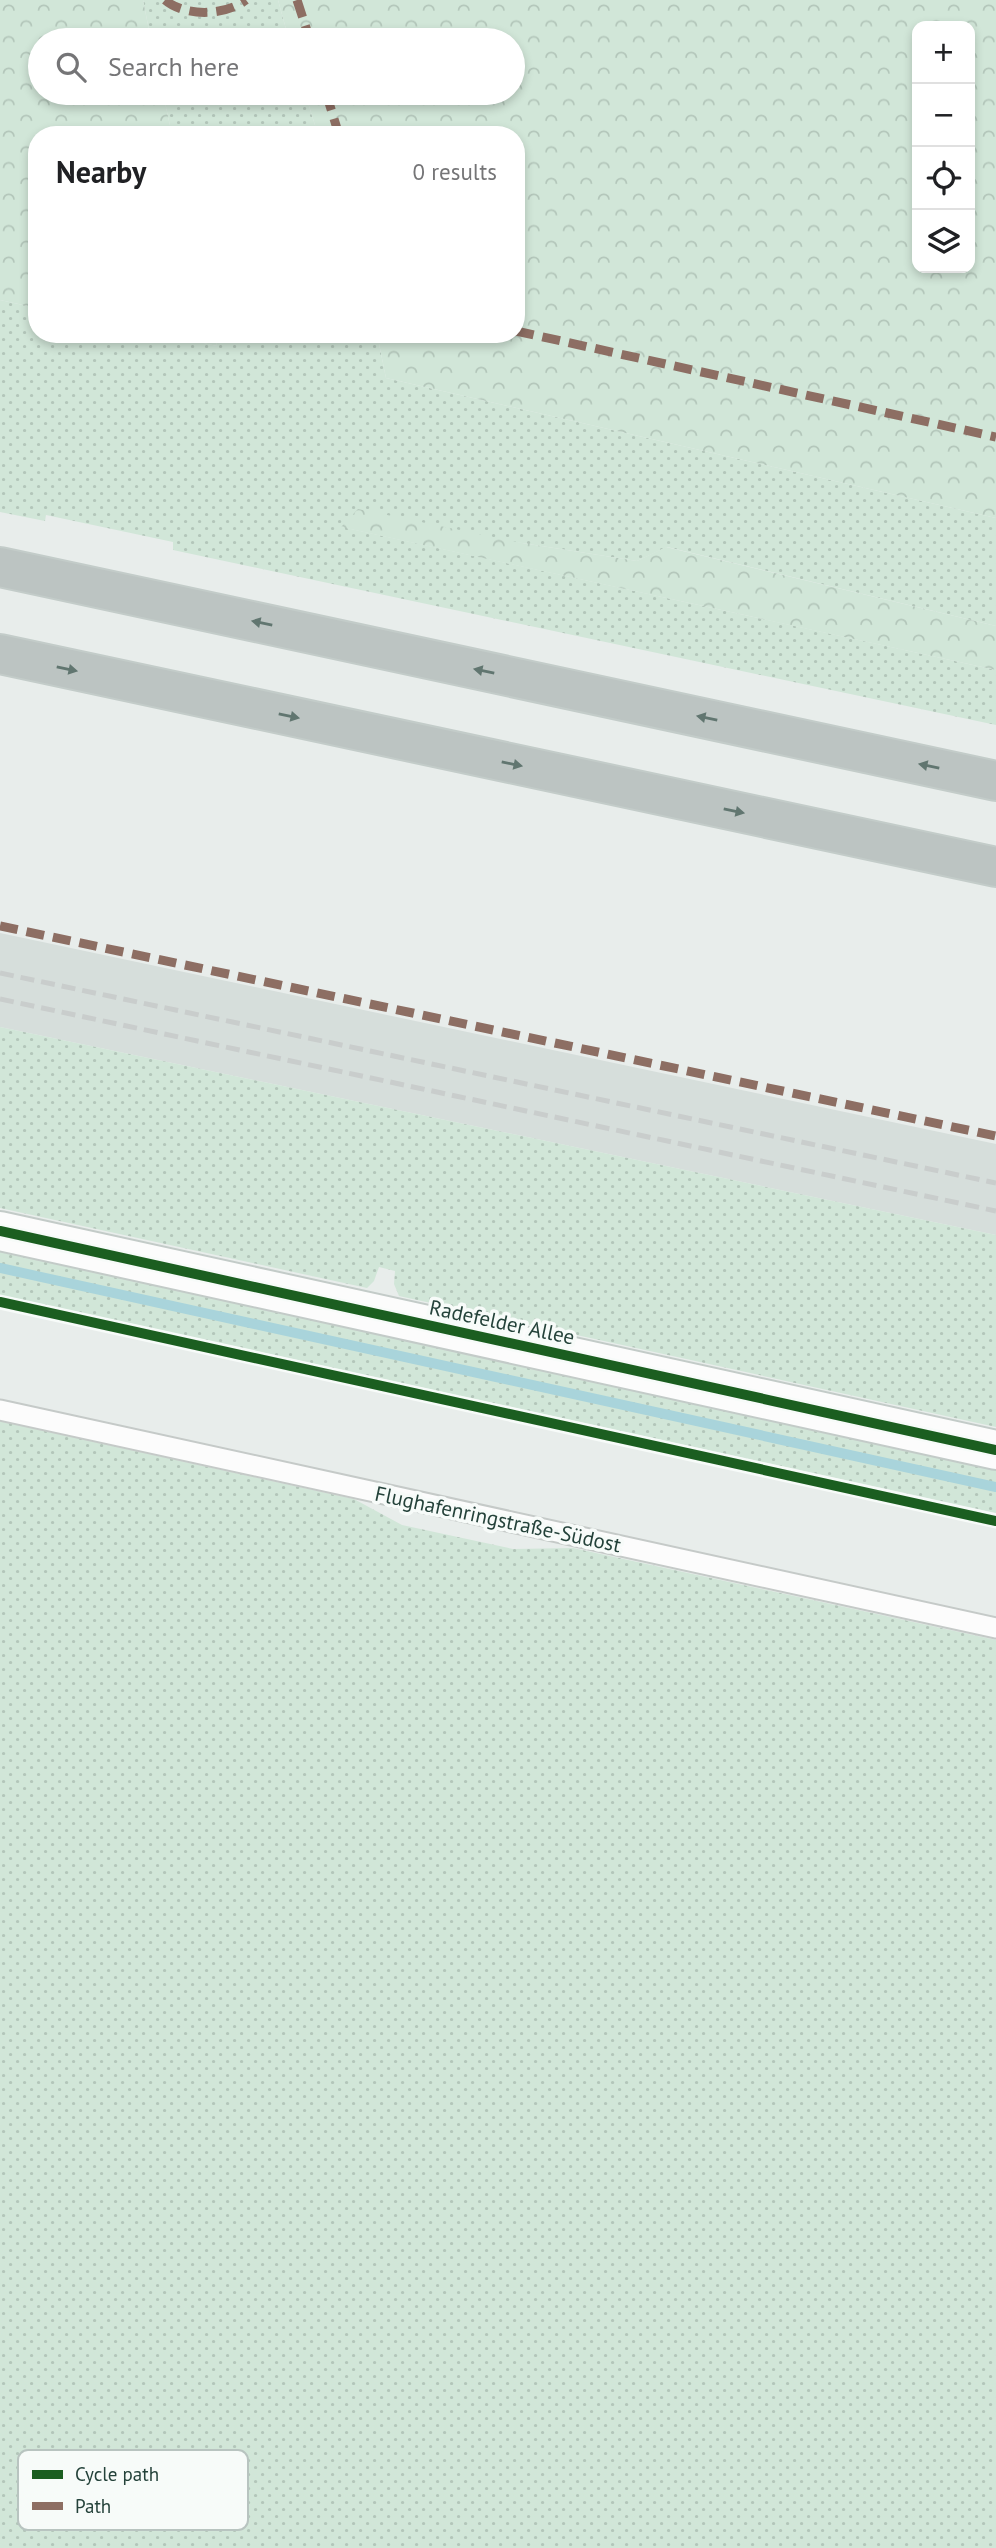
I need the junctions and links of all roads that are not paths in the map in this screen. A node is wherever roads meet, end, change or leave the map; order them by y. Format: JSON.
{"nodes":[{"id":1,"x":0,"y":567,"type":"edge"},
{"id":2,"x":0,"y":654,"type":"edge"},
{"id":3,"x":996,"y":780,"type":"edge"},
{"id":4,"x":996,"y":867,"type":"edge"},
{"id":5,"x":0,"y":1231,"type":"edge"},
{"id":6,"x":0,"y":1409,"type":"edge"},
{"id":7,"x":996,"y":1450,"type":"edge"},
{"id":8,"x":996,"y":1628,"type":"edge"}],
"edges":[{"from":3,"to":1,"type":"highway","one_way":true},
{"from":2,"to":4,"type":"highway","one_way":true},
{"from":5,"to":7,"type":"main road","name":"Radefelder Allee"},
{"from":6,"to":8,"type":"lane","name":"Flughafenringstraße-Südost"}]}
